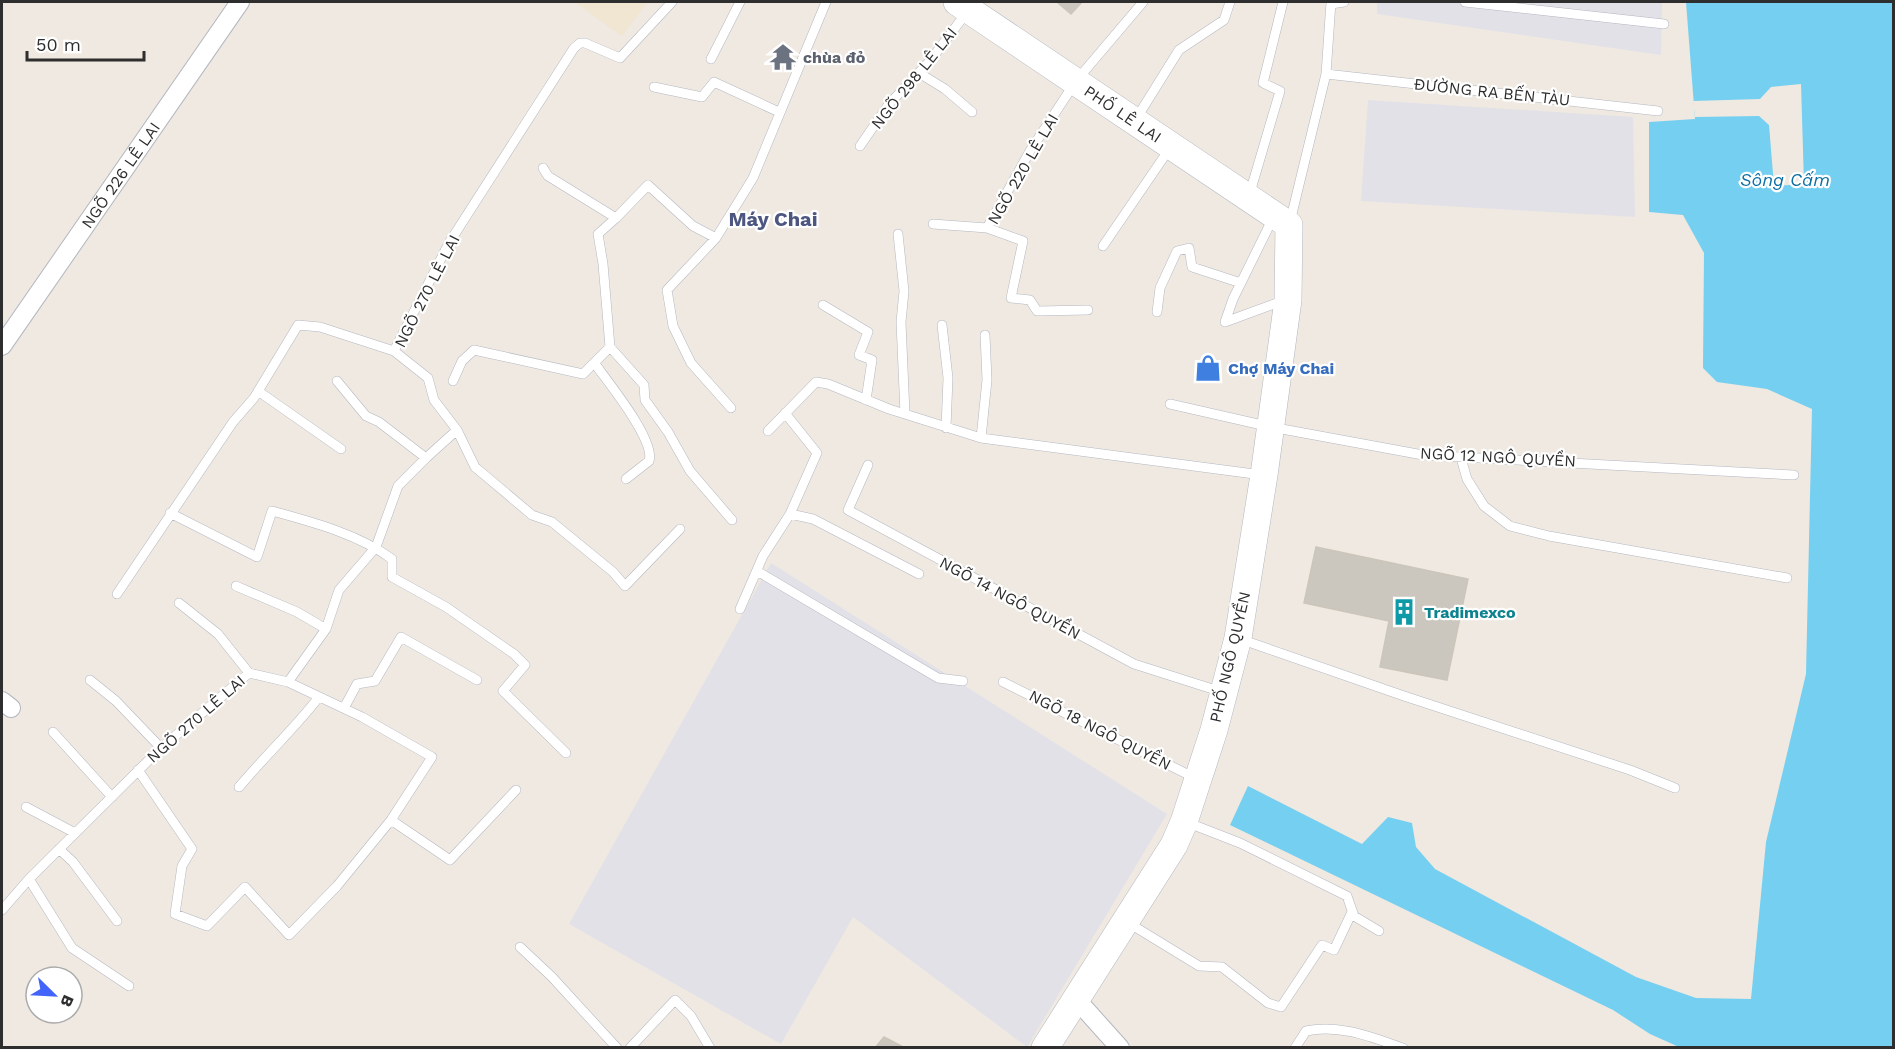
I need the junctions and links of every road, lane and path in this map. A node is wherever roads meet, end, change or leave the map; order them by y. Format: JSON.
{"nodes":[{"id":1,"x":240,"y":2,"type":"edge"},
{"id":2,"x":672,"y":2,"type":"edge"},
{"id":3,"x":740,"y":2,"type":"edge"},
{"id":4,"x":826,"y":2,"type":"edge"},
{"id":5,"x":1143,"y":2,"type":"edge"},
{"id":6,"x":1230,"y":2,"type":"edge"},
{"id":7,"x":1283,"y":2,"type":"edge"},
{"id":8,"x":1344,"y":2,"type":"edge"},
{"id":9,"x":1465,"y":2,"type":"edge"},
{"id":10,"x":1331,"y":3,"type":"edge"},
{"id":11,"x":963,"y":6,"type":"edge"},
{"id":12,"x":1664,"y":24,"type":"dead end"},
{"id":13,"x":711,"y":59,"type":"dead end"},
{"id":14,"x":919,"y":73,"type":"junction"},
{"id":15,"x":1326,"y":74,"type":"junction"},
{"id":16,"x":1076,"y":81,"type":"junction"},
{"id":17,"x":654,"y":87,"type":"dead end"},
{"id":18,"x":1658,"y":111,"type":"dead end"},
{"id":19,"x":779,"y":112,"type":"junction"},
{"id":20,"x":972,"y":112,"type":"dead end"},
{"id":21,"x":1134,"y":121,"type":"junction"},
{"id":22,"x":860,"y":146,"type":"dead end"},
{"id":23,"x":1171,"y":146,"type":"junction"},
{"id":24,"x":543,"y":168,"type":"dead end"},
{"id":25,"x":1248,"y":198,"type":"junction"},
{"id":26,"x":616,"y":218,"type":"junction"},
{"id":27,"x":1282,"y":220,"type":"junction"},
{"id":28,"x":933,"y":224,"type":"dead end"},
{"id":29,"x":987,"y":228,"type":"junction"},
{"id":30,"x":898,"y":234,"type":"dead end"},
{"id":31,"x":716,"y":238,"type":"junction"},
{"id":32,"x":1102,"y":246,"type":"dead end"},
{"id":33,"x":1241,"y":283,"type":"junction"},
{"id":34,"x":1288,"y":300,"type":"junction"},
{"id":35,"x":823,"y":305,"type":"dead end"},
{"id":36,"x":1088,"y":310,"type":"dead end"},
{"id":37,"x":1157,"y":312,"type":"dead end"},
{"id":38,"x":942,"y":325,"type":"dead end"},
{"id":39,"x":985,"y":335,"type":"dead end"},
{"id":40,"x":2,"y":346,"type":"edge"},
{"id":41,"x":610,"y":347,"type":"junction"},
{"id":42,"x":394,"y":351,"type":"junction"},
{"id":43,"x":596,"y":364,"type":"junction"},
{"id":44,"x":337,"y":381,"type":"dead end"},
{"id":45,"x":453,"y":381,"type":"dead end"},
{"id":46,"x":258,"y":391,"type":"junction"},
{"id":47,"x":866,"y":400,"type":"junction"},
{"id":48,"x":1170,"y":404,"type":"dead end"},
{"id":49,"x":731,"y":408,"type":"dead end"},
{"id":50,"x":785,"y":413,"type":"junction"},
{"id":51,"x":905,"y":414,"type":"junction"},
{"id":52,"x":1271,"y":427,"type":"junction"},
{"id":53,"x":946,"y":428,"type":"junction"},
{"id":54,"x":458,"y":430,"type":"junction"},
{"id":55,"x":768,"y":431,"type":"dead end"},
{"id":56,"x":981,"y":438,"type":"junction"},
{"id":57,"x":341,"y":449,"type":"dead end"},
{"id":58,"x":426,"y":458,"type":"junction"},
{"id":59,"x":1461,"y":458,"type":"junction"},
{"id":60,"x":868,"y":465,"type":"dead end"},
{"id":61,"x":1264,"y":475,"type":"junction"},
{"id":62,"x":1794,"y":475,"type":"dead end"},
{"id":63,"x":626,"y":479,"type":"dead end"},
{"id":64,"x":170,"y":513,"type":"junction"},
{"id":65,"x":790,"y":514,"type":"junction"},
{"id":66,"x":732,"y":520,"type":"dead end"},
{"id":67,"x":680,"y":529,"type":"dead end"},
{"id":68,"x":376,"y":547,"type":"junction"},
{"id":69,"x":757,"y":571,"type":"junction"},
{"id":70,"x":919,"y":574,"type":"dead end"},
{"id":71,"x":1787,"y":578,"type":"dead end"},
{"id":72,"x":236,"y":586,"type":"dead end"},
{"id":73,"x":117,"y":594,"type":"dead end"},
{"id":74,"x":179,"y":603,"type":"dead end"},
{"id":75,"x":740,"y":609,"type":"dead end"},
{"id":76,"x":326,"y":629,"type":"junction"},
{"id":77,"x":1238,"y":638,"type":"junction"},
{"id":78,"x":249,"y":673,"type":"junction"},
{"id":79,"x":90,"y":680,"type":"dead end"},
{"id":80,"x":477,"y":680,"type":"dead end"},
{"id":81,"x":963,"y":681,"type":"dead end"},
{"id":82,"x":288,"y":682,"type":"junction"},
{"id":83,"x":1003,"y":682,"type":"dead end"},
{"id":84,"x":1224,"y":693,"type":"junction"},
{"id":85,"x":319,"y":697,"type":"junction"},
{"id":86,"x":344,"y":708,"type":"junction"},
{"id":87,"x":53,"y":732,"type":"dead end"},
{"id":88,"x":161,"y":748,"type":"junction"},
{"id":89,"x":566,"y":753,"type":"dead end"},
{"id":90,"x":138,"y":770,"type":"junction"},
{"id":91,"x":1197,"y":779,"type":"junction"},
{"id":92,"x":239,"y":787,"type":"dead end"},
{"id":93,"x":1675,"y":788,"type":"dead end"},
{"id":94,"x":516,"y":790,"type":"dead end"},
{"id":95,"x":112,"y":797,"type":"junction"},
{"id":96,"x":26,"y":807,"type":"dead end"},
{"id":97,"x":391,"y":820,"type":"junction"},
{"id":98,"x":1184,"y":822,"type":"junction"},
{"id":99,"x":75,"y":833,"type":"junction"},
{"id":100,"x":59,"y":849,"type":"junction"},
{"id":101,"x":29,"y":879,"type":"junction"},
{"id":102,"x":2,"y":910,"type":"edge"},
{"id":103,"x":1352,"y":912,"type":"junction"},
{"id":104,"x":117,"y":921,"type":"dead end"},
{"id":105,"x":1127,"y":922,"type":"junction"},
{"id":106,"x":1379,"y":931,"type":"dead end"},
{"id":107,"x":520,"y":947,"type":"dead end"},
{"id":108,"x":129,"y":986,"type":"dead end"},
{"id":109,"x":1077,"y":1000,"type":"junction"},
{"id":110,"x":617,"y":1047,"type":"edge"},
{"id":111,"x":630,"y":1047,"type":"edge"},
{"id":112,"x":710,"y":1047,"type":"edge"},
{"id":113,"x":1044,"y":1047,"type":"edge"},
{"id":114,"x":1120,"y":1047,"type":"edge"},
{"id":115,"x":1294,"y":1047,"type":"edge"},
{"id":116,"x":1403,"y":1047,"type":"edge"}],
"edges":[{"from":1,"to":40,"type":"street","name":"NGÕ 226 LÊ LAI"},
{"from":2,"to":42,"type":"lane","name":"NGÕ 270 LÊ LAI"},
{"from":3,"to":13,"type":"lane"},
{"from":4,"to":19,"type":"lane"},
{"from":5,"to":16,"type":"lane","name":"NGÕ 220 LÊ LAI"},
{"from":6,"to":21,"type":"lane"},
{"from":7,"to":25,"type":"lane"},
{"from":8,"to":10,"type":"lane"},
{"from":9,"to":12,"type":"lane"},
{"from":10,"to":15,"type":"lane"},
{"from":11,"to":14,"type":"lane","name":"NGÕ 298 LÊ LAI"},
{"from":11,"to":16,"type":"street","name":"PHỐ LÊ LAI"},
{"from":14,"to":20,"type":"lane"},
{"from":14,"to":22,"type":"lane","name":"NGÕ 298 LÊ LAI"},
{"from":15,"to":18,"type":"lane","name":"ĐƯỜNG RA BẾN TÀU"},
{"from":15,"to":27,"type":"lane"},
{"from":16,"to":21,"type":"street","name":"PHỐ LÊ LAI"},
{"from":16,"to":29,"type":"lane","name":"NGÕ 220 LÊ LAI"},
{"from":17,"to":19,"type":"lane"},
{"from":19,"to":31,"type":"lane"},
{"from":21,"to":23,"type":"street","name":"PHỐ LÊ LAI"},
{"from":23,"to":25,"type":"street","name":"PHỐ LÊ LAI"},
{"from":23,"to":32,"type":"lane"},
{"from":24,"to":26,"type":"lane"},
{"from":25,"to":27,"type":"street","name":"PHỐ LÊ LAI"},
{"from":26,"to":31,"type":"lane"},
{"from":26,"to":41,"type":"lane"},
{"from":27,"to":33,"type":"lane"},
{"from":27,"to":34,"type":"street","name":"PHỐ NGÔ QUYỀN"},
{"from":28,"to":29,"type":"lane"},
{"from":29,"to":36,"type":"lane","name":"NGÕ 220 LÊ LAI"},
{"from":30,"to":51,"type":"lane"},
{"from":31,"to":49,"type":"lane"},
{"from":33,"to":34,"type":"lane"},
{"from":33,"to":37,"type":"lane"},
{"from":34,"to":52,"type":"street","name":"PHỐ NGÔ QUYỀN"},
{"from":35,"to":47,"type":"lane"},
{"from":38,"to":53,"type":"lane"},
{"from":39,"to":56,"type":"lane"},
{"from":41,"to":43,"type":"lane"},
{"from":41,"to":66,"type":"lane"},
{"from":42,"to":46,"type":"lane"},
{"from":42,"to":54,"type":"lane","name":"NGÕ 270 LÊ LAI"},
{"from":43,"to":45,"type":"lane"},
{"from":43,"to":63,"type":"lane"},
{"from":44,"to":58,"type":"lane"},
{"from":46,"to":57,"type":"lane"},
{"from":46,"to":64,"type":"lane"},
{"from":47,"to":50,"type":"lane"},
{"from":47,"to":51,"type":"lane"},
{"from":48,"to":52,"type":"lane","name":"NGÕ 12 NGÔ QUYỀN"},
{"from":50,"to":55,"type":"lane"},
{"from":50,"to":65,"type":"lane"},
{"from":51,"to":53,"type":"lane"},
{"from":52,"to":59,"type":"lane","name":"NGÕ 12 NGÔ QUYỀN"},
{"from":52,"to":61,"type":"street","name":"PHỐ NGÔ QUYỀN"},
{"from":53,"to":56,"type":"lane"},
{"from":54,"to":58,"type":"lane"},
{"from":54,"to":67,"type":"lane","name":"NGÕ 270 LÊ LAI"},
{"from":56,"to":61,"type":"lane"},
{"from":58,"to":68,"type":"lane"},
{"from":59,"to":62,"type":"lane","name":"NGÕ 12 NGÔ QUYỀN"},
{"from":59,"to":71,"type":"lane"},
{"from":60,"to":84,"type":"lane","name":"NGÕ 14 NGÔ QUYỀN"},
{"from":61,"to":77,"type":"street","name":"PHỐ NGÔ QUYỀN"},
{"from":64,"to":68,"type":"lane"},
{"from":64,"to":73,"type":"lane"},
{"from":65,"to":69,"type":"lane"},
{"from":65,"to":70,"type":"lane"},
{"from":68,"to":76,"type":"lane"},
{"from":68,"to":89,"type":"lane"},
{"from":69,"to":75,"type":"lane"},
{"from":69,"to":81,"type":"lane"},
{"from":72,"to":76,"type":"lane"},
{"from":74,"to":78,"type":"lane"},
{"from":76,"to":82,"type":"lane"},
{"from":77,"to":84,"type":"street","name":"PHỐ NGÔ QUYỀN"},
{"from":77,"to":93,"type":"lane"},
{"from":78,"to":82,"type":"lane","name":"NGÕ 270 LÊ LAI"},
{"from":78,"to":88,"type":"lane","name":"NGÕ 270 LÊ LAI"},
{"from":79,"to":88,"type":"lane"},
{"from":80,"to":86,"type":"lane"},
{"from":82,"to":85,"type":"lane","name":"NGÕ 270 LÊ LAI"},
{"from":83,"to":91,"type":"lane","name":"NGÕ 18 NGÔ QUYỀN"},
{"from":84,"to":91,"type":"street","name":"PHỐ NGÔ QUYỀN"},
{"from":85,"to":86,"type":"lane","name":"NGÕ 270 LÊ LAI"},
{"from":85,"to":92,"type":"lane"},
{"from":86,"to":97,"type":"lane","name":"NGÕ 270 LÊ LAI"},
{"from":87,"to":95,"type":"lane"},
{"from":88,"to":90,"type":"lane","name":"NGÕ 270 LÊ LAI"},
{"from":90,"to":95,"type":"lane","name":"NGÕ 270 LÊ LAI"},
{"from":90,"to":97,"type":"lane"},
{"from":91,"to":98,"type":"street","name":"PHỐ NGÔ QUYỀN"},
{"from":94,"to":97,"type":"lane"},
{"from":95,"to":99,"type":"lane","name":"NGÕ 270 LÊ LAI"},
{"from":96,"to":99,"type":"lane"},
{"from":98,"to":103,"type":"lane"},
{"from":98,"to":105,"type":"street","name":"PHỐ NGÔ QUYỀN"},
{"from":99,"to":100,"type":"lane","name":"NGÕ 270 LÊ LAI"},
{"from":100,"to":101,"type":"lane","name":"NGÕ 270 LÊ LAI"},
{"from":100,"to":104,"type":"lane"},
{"from":101,"to":102,"type":"lane","name":"NGÕ 270 LÊ LAI"},
{"from":101,"to":108,"type":"lane"},
{"from":103,"to":105,"type":"lane"},
{"from":103,"to":106,"type":"lane"},
{"from":105,"to":109,"type":"street","name":"PHỐ NGÔ QUYỀN"},
{"from":107,"to":110,"type":"lane"},
{"from":109,"to":113,"type":"street","name":"PHỐ NGÔ QUYỀN"},
{"from":109,"to":114,"type":"street"},
{"from":111,"to":112,"type":"lane"},
{"from":115,"to":116,"type":"lane"}]}
